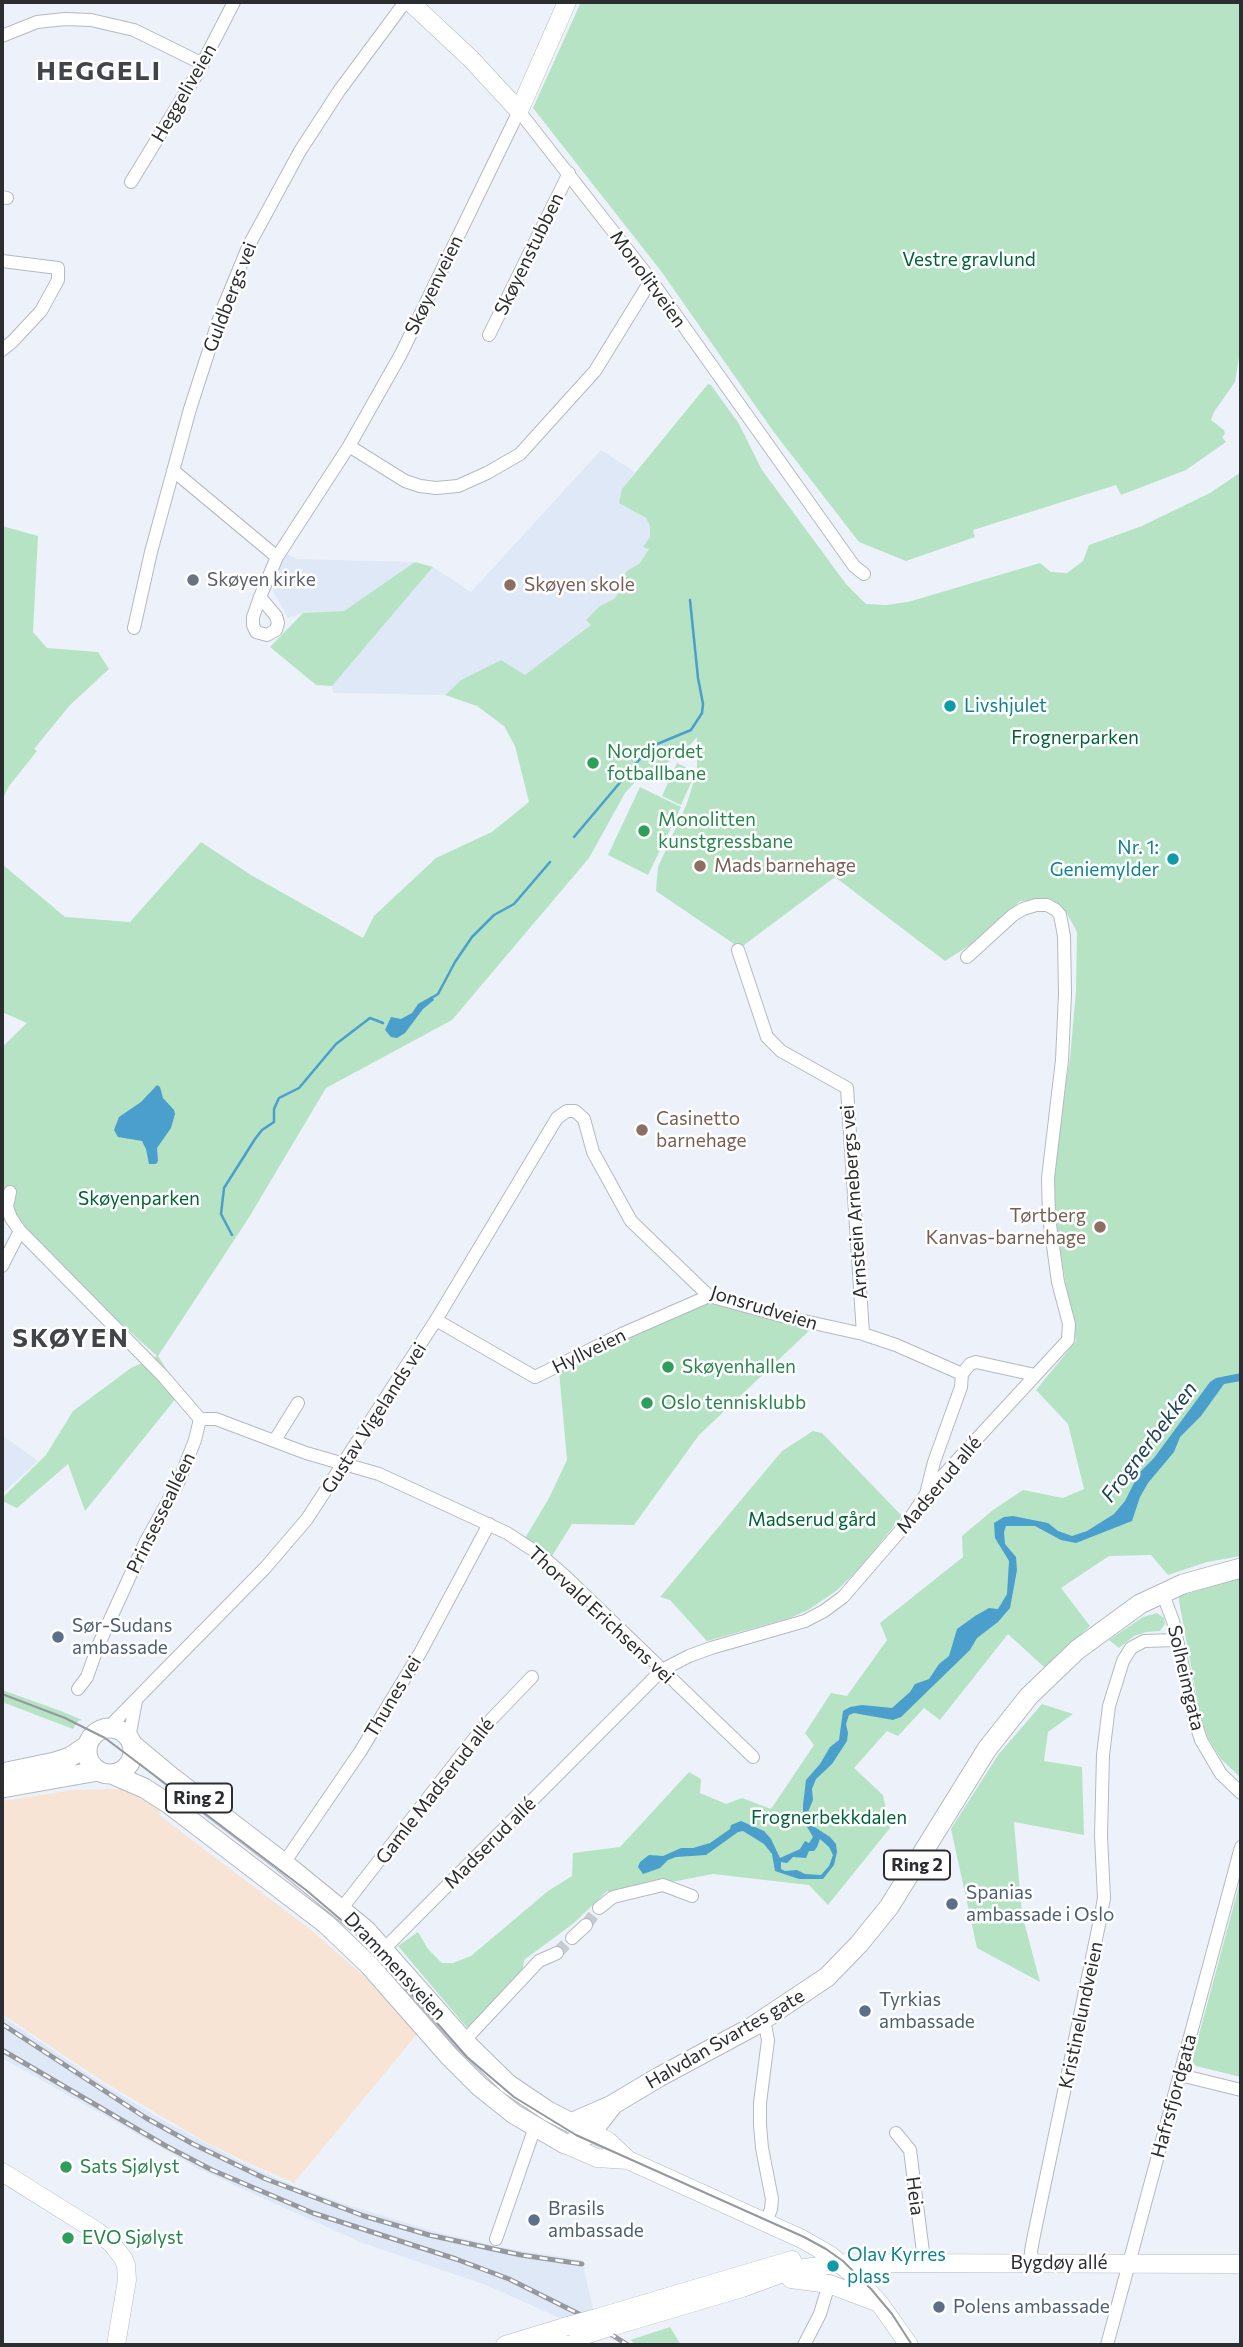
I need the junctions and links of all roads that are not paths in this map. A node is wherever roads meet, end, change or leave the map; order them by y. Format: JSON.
{"nodes":[{"id":1,"x":234,"y":2,"type":"edge"},
{"id":2,"x":405,"y":2,"type":"edge"},
{"id":3,"x":410,"y":2,"type":"edge"},
{"id":4,"x":568,"y":2,"type":"edge"},
{"id":5,"x":2,"y":36,"type":"edge"},
{"id":6,"x":203,"y":64,"type":"junction"},
{"id":7,"x":519,"y":111,"type":"junction"},
{"id":8,"x":569,"y":173,"type":"junction"},
{"id":9,"x":131,"y":182,"type":"dead end"},
{"id":10,"x":2,"y":261,"type":"edge"},
{"id":11,"x":651,"y":280,"type":"junction"},
{"id":12,"x":489,"y":335,"type":"dead end"},
{"id":13,"x":2,"y":350,"type":"edge"},
{"id":14,"x":349,"y":446,"type":"junction"},
{"id":15,"x":175,"y":472,"type":"junction"},
{"id":16,"x":277,"y":556,"type":"junction"},
{"id":17,"x":864,"y":574,"type":"dead end"},
{"id":18,"x":260,"y":597,"type":"dead end"},
{"id":19,"x":134,"y":628,"type":"dead end"},
{"id":20,"x":738,"y":950,"type":"dead end"},
{"id":21,"x":967,"y":957,"type":"dead end"},
{"id":22,"x":575,"y":1111,"type":"joint"},
{"id":23,"x":10,"y":1192,"type":"dead end"},
{"id":24,"x":20,"y":1231,"type":"junction"},
{"id":25,"x":2,"y":1266,"type":"edge"},
{"id":26,"x":709,"y":1296,"type":"junction"},
{"id":27,"x":436,"y":1320,"type":"junction"},
{"id":28,"x":863,"y":1334,"type":"junction"},
{"id":29,"x":962,"y":1374,"type":"junction"},
{"id":30,"x":1035,"y":1375,"type":"junction"},
{"id":31,"x":298,"y":1403,"type":"dead end"},
{"id":32,"x":200,"y":1419,"type":"junction"},
{"id":33,"x":275,"y":1440,"type":"junction"},
{"id":34,"x":345,"y":1463,"type":"junction"},
{"id":35,"x":926,"y":1494,"type":"junction"},
{"id":36,"x":489,"y":1524,"type":"junction"},
{"id":37,"x":1241,"y":1568,"type":"edge"},
{"id":38,"x":1162,"y":1592,"type":"junction"},
{"id":39,"x":1176,"y":1640,"type":"junction"},
{"id":40,"x":662,"y":1670,"type":"junction"},
{"id":41,"x":532,"y":1677,"type":"dead end"},
{"id":42,"x":78,"y":1689,"type":"dead end"},
{"id":43,"x":136,"y":1701,"type":"junction"},
{"id":44,"x":107,"y":1728,"type":"junction"},
{"id":45,"x":131,"y":1741,"type":"junction"},
{"id":46,"x":88,"y":1745,"type":"junction"},
{"id":47,"x":754,"y":1757,"type":"dead end"},
{"id":48,"x":2,"y":1773,"type":"edge"},
{"id":49,"x":106,"y":1773,"type":"junction"},
{"id":50,"x":2,"y":1788,"type":"edge"},
{"id":51,"x":1241,"y":1793,"type":"edge"},
{"id":52,"x":1241,"y":1847,"type":"edge"},
{"id":53,"x":284,"y":1863,"type":"junction"},
{"id":54,"x":692,"y":1896,"type":"dead end"},
{"id":55,"x":342,"y":1908,"type":"junction"},
{"id":56,"x":598,"y":1908,"type":"tunnel mouth"},
{"id":57,"x":586,"y":1925,"type":"tunnel mouth"},
{"id":58,"x":572,"y":1938,"type":"tunnel mouth"},
{"id":59,"x":384,"y":1949,"type":"junction"},
{"id":60,"x":557,"y":1953,"type":"tunnel mouth"},
{"id":61,"x":764,"y":2020,"type":"junction"},
{"id":62,"x":464,"y":2041,"type":"junction"},
{"id":63,"x":1180,"y":2075,"type":"junction"},
{"id":64,"x":1241,"y":2090,"type":"edge"},
{"id":65,"x":612,"y":2105,"type":"junction"},
{"id":66,"x":571,"y":2123,"type":"junction"},
{"id":67,"x":535,"y":2127,"type":"junction"},
{"id":68,"x":591,"y":2133,"type":"junction"},
{"id":69,"x":896,"y":2133,"type":"dead end"},
{"id":70,"x":565,"y":2144,"type":"junction"},
{"id":71,"x":628,"y":2160,"type":"junction"},
{"id":72,"x":2,"y":2172,"type":"edge"},
{"id":73,"x":769,"y":2224,"type":"junction"},
{"id":74,"x":496,"y":2239,"type":"dead end"},
{"id":75,"x":802,"y":2239,"type":"junction"},
{"id":76,"x":781,"y":2262,"type":"junction"},
{"id":77,"x":876,"y":2262,"type":"junction"},
{"id":78,"x":841,"y":2263,"type":"junction"},
{"id":79,"x":923,"y":2263,"type":"junction"},
{"id":80,"x":1032,"y":2263,"type":"junction"},
{"id":81,"x":1130,"y":2263,"type":"junction"},
{"id":82,"x":1241,"y":2263,"type":"edge"},
{"id":83,"x":770,"y":2278,"type":"junction"},
{"id":84,"x":829,"y":2284,"type":"junction"},
{"id":85,"x":880,"y":2304,"type":"junction"},
{"id":86,"x":605,"y":2322,"type":"junction"},
{"id":87,"x":575,"y":2334,"type":"edge"},
{"id":88,"x":116,"y":2345,"type":"edge"},
{"id":89,"x":505,"y":2345,"type":"edge"},
{"id":90,"x":549,"y":2345,"type":"edge"},
{"id":91,"x":804,"y":2345,"type":"edge"},
{"id":92,"x":909,"y":2345,"type":"edge"},
{"id":93,"x":1107,"y":2345,"type":"edge"}],
"edges":[{"from":1,"to":6,"type":"street","name":"Heggeliveien"},
{"from":2,"to":15,"type":"street","name":"Guldbergs vei"},
{"from":3,"to":7,"type":"main road","name":"Monolitveien"},
{"from":4,"to":7,"type":"main road","name":"Skøyenveien"},
{"from":5,"to":6,"type":"street"},
{"from":6,"to":9,"type":"street","name":"Heggeliveien"},
{"from":7,"to":8,"type":"street","name":"Monolitveien"},
{"from":7,"to":14,"type":"street","name":"Skøyenveien"},
{"from":8,"to":11,"type":"street","name":"Monolitveien"},
{"from":8,"to":12,"type":"street","name":"Skøyenstubben"},
{"from":10,"to":13,"type":"street"},
{"from":11,"to":14,"type":"street"},
{"from":11,"to":17,"type":"street","name":"Monolitveien"},
{"from":14,"to":16,"type":"street","name":"Skøyenveien"},
{"from":15,"to":16,"type":"street"},
{"from":15,"to":19,"type":"street","name":"Guldbergs vei"},
{"from":16,"to":18,"type":"street","name":"Skøyenveien"},
{"from":20,"to":28,"type":"street","name":"Arnstein Arnebergs vei"},
{"from":21,"to":30,"type":"street","name":"Madserud allé"},
{"from":22,"to":26,"type":"street","name":"Jonsrudveien"},
{"from":22,"to":27,"type":"street","name":"Gustav Vigelands vei"},
{"from":23,"to":24,"type":"street"},
{"from":24,"to":25,"type":"street"},
{"from":24,"to":32,"type":"street"},
{"from":26,"to":27,"type":"street","name":"Hyllveien"},
{"from":26,"to":28,"type":"street","name":"Jonsrudveien"},
{"from":27,"to":34,"type":"street","name":"Gustav Vigelands vei"},
{"from":28,"to":29,"type":"street","name":"Jonsrudveien"},
{"from":29,"to":30,"type":"street"},
{"from":29,"to":35,"type":"street"},
{"from":30,"to":35,"type":"street","name":"Madserud allé"},
{"from":31,"to":33,"type":"street"},
{"from":32,"to":33,"type":"street","name":"Thorvald Erichsens vei"},
{"from":32,"to":42,"type":"street","name":"Prinsessealléen"},
{"from":33,"to":34,"type":"street","name":"Thorvald Erichsens vei"},
{"from":34,"to":36,"type":"street","name":"Thorvald Erichsens vei"},
{"from":34,"to":43,"type":"street","name":"Gustav Vigelands vei"},
{"from":35,"to":40,"type":"street","name":"Madserud allé"},
{"from":36,"to":40,"type":"street","name":"Thorvald Erichsens vei"},
{"from":36,"to":53,"type":"street","name":"Thunes vei"},
{"from":37,"to":38,"type":"main road","name":"Halvdan Svartes gate","number":"Ring 2"},
{"from":38,"to":39,"type":"street","name":"Solheimgata"},
{"from":38,"to":61,"type":"main road","name":"Halvdan Svartes gate","number":"Ring 2"},
{"from":39,"to":51,"type":"street","name":"Solheimgata"},
{"from":39,"to":80,"type":"street","name":"Kristinelundveien"},
{"from":40,"to":47,"type":"street","name":"Thorvald Erichsens vei"},
{"from":40,"to":59,"type":"street","name":"Madserud allé"},
{"from":41,"to":55,"type":"street","name":"Gamle Madserud allé"},
{"from":43,"to":44,"type":"street","name":"Gustav Vigelands vei"},
{"from":43,"to":45,"type":"street"},
{"from":44,"to":45,"type":"main road"},
{"from":44,"to":46,"type":"main road"},
{"from":45,"to":49,"type":"main road"},
{"from":45,"to":53,"type":"main road","name":"Drammensveien","number":"Ring 2"},
{"from":46,"to":48,"type":"main road"},
{"from":46,"to":49,"type":"main road"},
{"from":49,"to":50,"type":"main road"},
{"from":49,"to":67,"type":"main road","name":"Drammensveien","number":"Ring 2"},
{"from":52,"to":63,"type":"street","name":"Hafrsfjordgata"},
{"from":53,"to":55,"type":"main road","name":"Drammensveien","number":"Ring 2"},
{"from":54,"to":56,"type":"street"},
{"from":55,"to":59,"type":"main road","name":"Drammensveien","number":"Ring 2"},
{"from":57,"to":58,"type":"street"},
{"from":59,"to":62,"type":"main road","name":"Drammensveien","number":"Ring 2"},
{"from":60,"to":62,"type":"street"},
{"from":61,"to":65,"type":"main road","name":"Halvdan Svartes gate","number":"Ring 2"},
{"from":61,"to":73,"type":"street"},
{"from":62,"to":66,"type":"main road","name":"Drammensveien","number":"Ring 2"},
{"from":63,"to":64,"type":"street"},
{"from":63,"to":81,"type":"street","name":"Hafrsfjordgata"},
{"from":65,"to":66,"type":"main road","name":"Halvdan Svartes gate","number":"Ring 2"},
{"from":65,"to":68,"type":"main road","name":"Halvdan Svartes gate","number":"Ring 2"},
{"from":66,"to":68,"type":"main road","name":"Drammensveien","number":"Ring 2"},
{"from":67,"to":70,"type":"main road","name":"Drammensveien","number":"Ring 2"},
{"from":67,"to":74,"type":"street"},
{"from":68,"to":70,"type":"main road"},
{"from":68,"to":71,"type":"main road","name":"Drammensveien"},
{"from":69,"to":79,"type":"street","name":"Heia"},
{"from":70,"to":71,"type":"main road","name":"Drammensveien"},
{"from":71,"to":73,"type":"main road","name":"Drammensveien"},
{"from":72,"to":88,"type":"main road"},
{"from":73,"to":75,"type":"main road","name":"Drammensveien"},
{"from":73,"to":76,"type":"main road"},
{"from":75,"to":77,"type":"main road","name":"Bygdøy allé"},
{"from":75,"to":78,"type":"main road","name":"Drammensveien"},
{"from":76,"to":78,"type":"main road","name":"Bygdøy allé"},
{"from":76,"to":86,"type":"main road","name":"Bygdøy allé"},
{"from":77,"to":78,"type":"main road","name":"Bygdøy allé"},
{"from":77,"to":79,"type":"main road","name":"Bygdøy allé"},
{"from":78,"to":83,"type":"main road","name":"Bygdøy allé"},
{"from":78,"to":85,"type":"main road","name":"Drammensveien"},
{"from":79,"to":80,"type":"main road","name":"Bygdøy allé"},
{"from":80,"to":81,"type":"main road","name":"Bygdøy allé"},
{"from":81,"to":82,"type":"main road","name":"Bygdøy allé"},
{"from":81,"to":93,"type":"street","name":"Hafrsfjordgata"},
{"from":83,"to":84,"type":"main road"},
{"from":83,"to":86,"type":"main road","name":"Bygdøy allé"},
{"from":84,"to":85,"type":"main road"},
{"from":84,"to":91,"type":"street"},
{"from":85,"to":92,"type":"main road","name":"Drammensveien"},
{"from":86,"to":87,"type":"main road","name":"Bygdøy allé","bridge":true},
{"from":87,"to":89,"type":"main road","name":"Bygdøy allé"},
{"from":87,"to":90,"type":"main road","name":"Bygdøy allé"}]}
